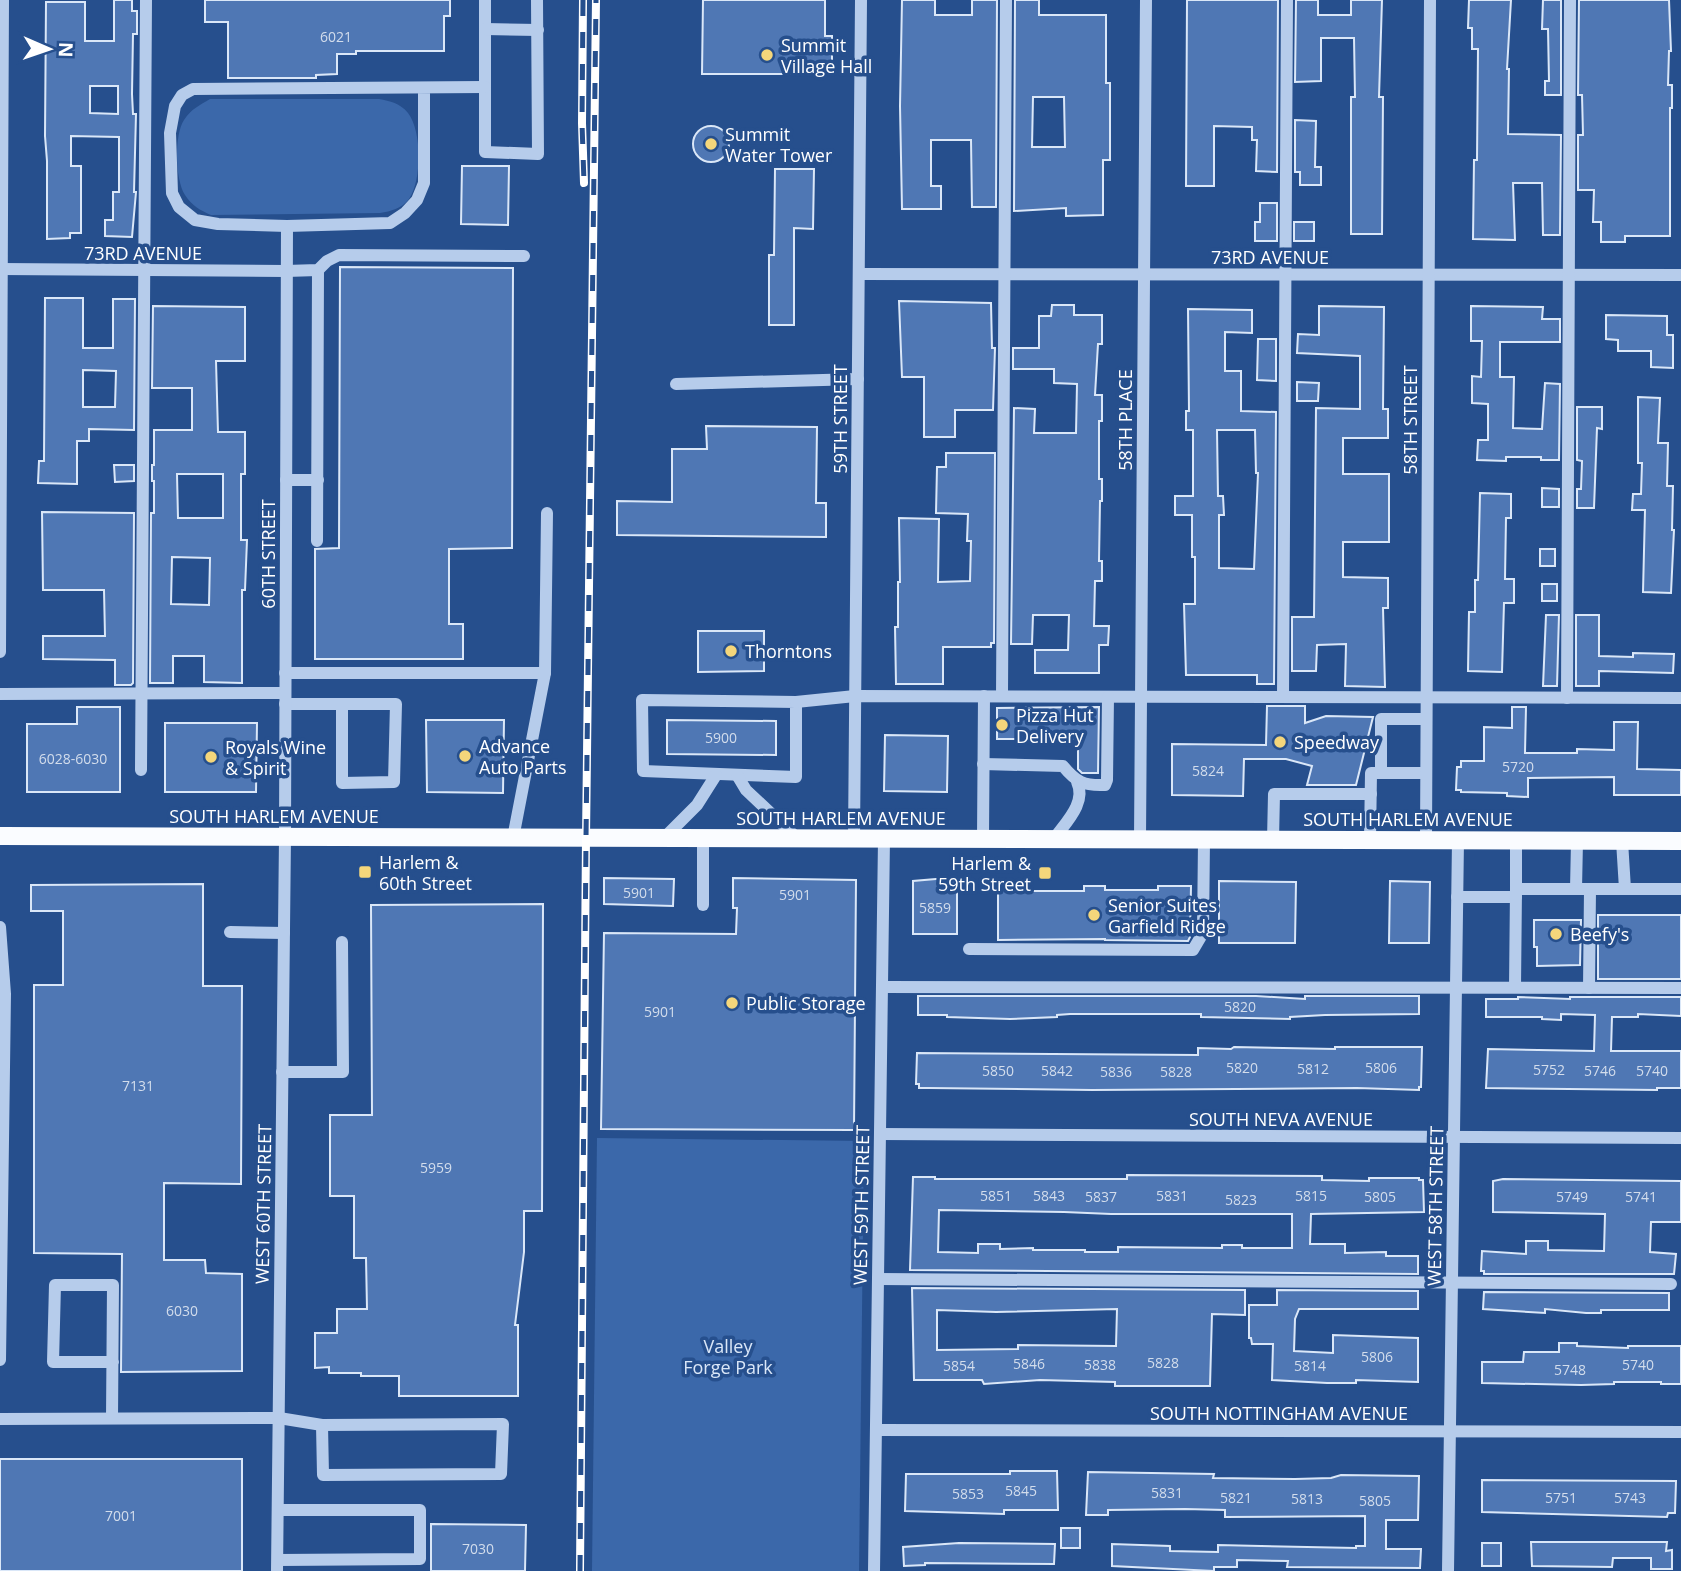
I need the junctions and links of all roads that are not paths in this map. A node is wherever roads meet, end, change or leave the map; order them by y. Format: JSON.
{"nodes":[{"id":1,"x":3,"y":0,"type":"edge"},
{"id":2,"x":146,"y":0,"type":"edge"},
{"id":3,"x":485,"y":0,"type":"edge"},
{"id":4,"x":537,"y":0,"type":"edge"},
{"id":5,"x":860,"y":0,"type":"edge"},
{"id":6,"x":1006,"y":0,"type":"edge"},
{"id":7,"x":1146,"y":0,"type":"edge"},
{"id":8,"x":1287,"y":0,"type":"edge"},
{"id":9,"x":1430,"y":0,"type":"edge"},
{"id":10,"x":1570,"y":0,"type":"edge"},
{"id":11,"x":485,"y":29,"type":"junction"},
{"id":12,"x":538,"y":30,"type":"junction"},
{"id":13,"x":485,"y":87,"type":"junction"},
{"id":14,"x":424,"y":89,"type":"junction"},
{"id":15,"x":286,"y":226,"type":"junction"},
{"id":16,"x":524,"y":256,"type":"dead end"},
{"id":17,"x":1,"y":269,"type":"edge"},
{"id":18,"x":145,"y":270,"type":"junction"},
{"id":19,"x":318,"y":270,"type":"junction"},
{"id":20,"x":286,"y":271,"type":"junction"},
{"id":21,"x":859,"y":274,"type":"junction"},
{"id":22,"x":1004,"y":274,"type":"junction"},
{"id":23,"x":1144,"y":275,"type":"junction"},
{"id":24,"x":1285,"y":275,"type":"junction"},
{"id":25,"x":1429,"y":275,"type":"junction"},
{"id":26,"x":1569,"y":275,"type":"junction"},
{"id":27,"x":1681,"y":275,"type":"edge"},
{"id":28,"x":858,"y":379,"type":"junction"},
{"id":29,"x":676,"y":384,"type":"dead end"},
{"id":30,"x":286,"y":480,"type":"junction"},
{"id":31,"x":318,"y":480,"type":"junction"},
{"id":32,"x":547,"y":513,"type":"dead end"},
{"id":33,"x":317,"y":541,"type":"dead end"},
{"id":34,"x":0,"y":652,"type":"edge"},
{"id":35,"x":285,"y":673,"type":"junction"},
{"id":36,"x":545,"y":673,"type":"junction"},
{"id":37,"x":0,"y":694,"type":"edge"},
{"id":38,"x":142,"y":694,"type":"junction"},
{"id":39,"x":855,"y":696,"type":"junction"},
{"id":40,"x":984,"y":696,"type":"junction"},
{"id":41,"x":1002,"y":696,"type":"junction"},
{"id":42,"x":1108,"y":697,"type":"junction"},
{"id":43,"x":1141,"y":697,"type":"junction"},
{"id":44,"x":1283,"y":697,"type":"junction"},
{"id":45,"x":1427,"y":698,"type":"junction"},
{"id":46,"x":1567,"y":698,"type":"junction"},
{"id":47,"x":1681,"y":698,"type":"edge"},
{"id":48,"x":285,"y":699,"type":"junction"},
{"id":49,"x":796,"y":702,"type":"junction"},
{"id":50,"x":342,"y":704,"type":"junction"},
{"id":51,"x":1426,"y":719,"type":"junction"},
{"id":52,"x":983,"y":764,"type":"junction"},
{"id":53,"x":141,"y":770,"type":"dead end"},
{"id":54,"x":1381,"y":773,"type":"junction"},
{"id":55,"x":1426,"y":773,"type":"junction"},
{"id":56,"x":716,"y":775,"type":"junction"},
{"id":57,"x":737,"y":775,"type":"junction"},
{"id":58,"x":1077,"y":782,"type":"junction"},
{"id":59,"x":1371,"y":794,"type":"junction"},
{"id":60,"x":0,"y":836,"type":"edge"},
{"id":61,"x":285,"y":837,"type":"junction"},
{"id":62,"x":513,"y":838,"type":"junction"},
{"id":63,"x":664,"y":838,"type":"junction"},
{"id":64,"x":703,"y":838,"type":"junction"},
{"id":65,"x":798,"y":839,"type":"junction"},
{"id":66,"x":854,"y":839,"type":"junction"},
{"id":67,"x":884,"y":839,"type":"junction"},
{"id":68,"x":983,"y":839,"type":"junction"},
{"id":69,"x":1054,"y":839,"type":"junction"},
{"id":70,"x":1140,"y":839,"type":"junction"},
{"id":71,"x":1204,"y":840,"type":"junction"},
{"id":72,"x":1273,"y":840,"type":"junction"},
{"id":73,"x":1370,"y":840,"type":"junction"},
{"id":74,"x":1426,"y":840,"type":"junction"},
{"id":75,"x":1458,"y":841,"type":"junction"},
{"id":76,"x":1516,"y":841,"type":"junction"},
{"id":77,"x":1577,"y":841,"type":"junction"},
{"id":78,"x":1622,"y":841,"type":"junction"},
{"id":79,"x":1681,"y":841,"type":"edge"},
{"id":80,"x":1576,"y":889,"type":"junction"},
{"id":81,"x":1590,"y":889,"type":"junction"},
{"id":82,"x":1625,"y":889,"type":"junction"},
{"id":83,"x":1681,"y":889,"type":"edge"},
{"id":84,"x":1516,"y":893,"type":"junction"},
{"id":85,"x":1457,"y":897,"type":"junction"},
{"id":86,"x":703,"y":905,"type":"dead end"},
{"id":87,"x":0,"y":927,"type":"edge"},
{"id":88,"x":230,"y":932,"type":"dead end"},
{"id":89,"x":284,"y":933,"type":"junction"},
{"id":90,"x":342,"y":942,"type":"dead end"},
{"id":91,"x":969,"y":949,"type":"dead end"},
{"id":92,"x":882,"y":987,"type":"junction"},
{"id":93,"x":1456,"y":987,"type":"junction"},
{"id":94,"x":1515,"y":988,"type":"junction"},
{"id":95,"x":1590,"y":988,"type":"junction"},
{"id":96,"x":1681,"y":988,"type":"edge"},
{"id":97,"x":282,"y":1072,"type":"junction"},
{"id":98,"x":880,"y":1134,"type":"junction"},
{"id":99,"x":1454,"y":1137,"type":"junction"},
{"id":100,"x":1681,"y":1138,"type":"edge"},
{"id":101,"x":878,"y":1279,"type":"junction"},
{"id":102,"x":1452,"y":1282,"type":"junction"},
{"id":103,"x":1671,"y":1284,"type":"dead end"},
{"id":104,"x":0,"y":1360,"type":"edge"},
{"id":105,"x":113,"y":1362,"type":"junction"},
{"id":106,"x":279,"y":1418,"type":"junction"},
{"id":107,"x":0,"y":1419,"type":"edge"},
{"id":108,"x":112,"y":1419,"type":"junction"},
{"id":109,"x":322,"y":1425,"type":"junction"},
{"id":110,"x":876,"y":1430,"type":"junction"},
{"id":111,"x":1450,"y":1430,"type":"junction"},
{"id":112,"x":1681,"y":1432,"type":"edge"},
{"id":113,"x":278,"y":1510,"type":"junction"},
{"id":114,"x":277,"y":1566,"type":"edge"},
{"id":115,"x":874,"y":1571,"type":"edge"},
{"id":116,"x":1448,"y":1571,"type":"edge"}],
"edges":[{"from":1,"to":17,"type":"street"},
{"from":2,"to":18,"type":"street"},
{"from":3,"to":11,"type":"street"},
{"from":4,"to":12,"type":"street"},
{"from":5,"to":21,"type":"street","name":"59TH STREET"},
{"from":6,"to":22,"type":"street"},
{"from":7,"to":23,"type":"street","name":"58TH PLACE"},
{"from":8,"to":24,"type":"street"},
{"from":9,"to":25,"type":"street","name":"58TH STREET"},
{"from":10,"to":26,"type":"street"},
{"from":11,"to":12,"type":"street"},
{"from":11,"to":13,"type":"street"},
{"from":12,"to":13,"type":"street"},
{"from":13,"to":14,"type":"street"},
{"from":14,"to":15,"type":"street"},
{"from":14,"to":15,"type":"street"},
{"from":15,"to":20,"type":"street","name":"60TH STREET"},
{"from":16,"to":19,"type":"street"},
{"from":17,"to":18,"type":"street","name":"73RD AVENUE"},
{"from":17,"to":34,"type":"street"},
{"from":18,"to":20,"type":"street","name":"73RD AVENUE"},
{"from":18,"to":38,"type":"street"},
{"from":19,"to":20,"type":"street","name":"73RD AVENUE"},
{"from":19,"to":31,"type":"street"},
{"from":20,"to":30,"type":"street","name":"60TH STREET"},
{"from":21,"to":22,"type":"street","name":"73RD AVENUE"},
{"from":21,"to":28,"type":"street","name":"59TH STREET"},
{"from":22,"to":23,"type":"street","name":"73RD AVENUE"},
{"from":22,"to":41,"type":"street"},
{"from":23,"to":24,"type":"street","name":"73RD AVENUE"},
{"from":23,"to":43,"type":"street","name":"58TH PLACE"},
{"from":24,"to":25,"type":"street","name":"73RD AVENUE"},
{"from":24,"to":44,"type":"street"},
{"from":25,"to":26,"type":"street","name":"73RD AVENUE"},
{"from":25,"to":45,"type":"street","name":"58TH STREET"},
{"from":26,"to":27,"type":"street","name":"73RD AVENUE"},
{"from":26,"to":46,"type":"street"},
{"from":28,"to":29,"type":"street"},
{"from":28,"to":39,"type":"street","name":"59TH STREET"},
{"from":30,"to":31,"type":"street"},
{"from":30,"to":35,"type":"street","name":"60TH STREET"},
{"from":31,"to":33,"type":"street"},
{"from":32,"to":36,"type":"street"},
{"from":35,"to":36,"type":"street"},
{"from":35,"to":48,"type":"street","name":"60TH STREET"},
{"from":36,"to":62,"type":"street"},
{"from":37,"to":38,"type":"street"},
{"from":38,"to":48,"type":"street"},
{"from":38,"to":53,"type":"street"},
{"from":39,"to":40,"type":"street"},
{"from":39,"to":49,"type":"street"},
{"from":39,"to":66,"type":"street","name":"59TH STREET"},
{"from":40,"to":41,"type":"street"},
{"from":40,"to":52,"type":"street"},
{"from":41,"to":42,"type":"street"},
{"from":42,"to":43,"type":"street"},
{"from":42,"to":58,"type":"street"},
{"from":43,"to":44,"type":"street"},
{"from":43,"to":70,"type":"street","name":"58TH PLACE"},
{"from":44,"to":45,"type":"street"},
{"from":45,"to":46,"type":"street"},
{"from":45,"to":51,"type":"street","name":"58TH STREET"},
{"from":46,"to":47,"type":"street"},
{"from":48,"to":50,"type":"street"},
{"from":48,"to":61,"type":"street","name":"60TH STREET"},
{"from":49,"to":56,"type":"street"},
{"from":49,"to":57,"type":"street"},
{"from":50,"to":50,"type":"street"},
{"from":51,"to":54,"type":"street"},
{"from":51,"to":55,"type":"street","name":"58TH STREET"},
{"from":52,"to":58,"type":"street"},
{"from":52,"to":68,"type":"street"},
{"from":54,"to":55,"type":"street"},
{"from":54,"to":59,"type":"street"},
{"from":55,"to":74,"type":"street","name":"58TH STREET"},
{"from":56,"to":57,"type":"street"},
{"from":56,"to":63,"type":"street"},
{"from":57,"to":65,"type":"street"},
{"from":58,"to":69,"type":"street"},
{"from":59,"to":72,"type":"street"},
{"from":59,"to":73,"type":"street"},
{"from":60,"to":61,"type":"main road","name":"SOUTH HARLEM AVENUE"},
{"from":61,"to":62,"type":"main road","name":"SOUTH HARLEM AVENUE"},
{"from":61,"to":89,"type":"street","name":"WEST 60TH STREET"},
{"from":62,"to":63,"type":"main road","name":"SOUTH HARLEM AVENUE"},
{"from":63,"to":64,"type":"main road","name":"SOUTH HARLEM AVENUE"},
{"from":64,"to":65,"type":"main road","name":"SOUTH HARLEM AVENUE"},
{"from":64,"to":86,"type":"street"},
{"from":65,"to":66,"type":"main road","name":"SOUTH HARLEM AVENUE"},
{"from":66,"to":67,"type":"main road","name":"SOUTH HARLEM AVENUE"},
{"from":67,"to":68,"type":"main road","name":"SOUTH HARLEM AVENUE"},
{"from":67,"to":92,"type":"street","name":"WEST 59TH STREET"},
{"from":68,"to":69,"type":"main road","name":"SOUTH HARLEM AVENUE"},
{"from":69,"to":70,"type":"main road","name":"SOUTH HARLEM AVENUE"},
{"from":70,"to":71,"type":"main road","name":"SOUTH HARLEM AVENUE"},
{"from":71,"to":72,"type":"main road","name":"SOUTH HARLEM AVENUE"},
{"from":71,"to":91,"type":"street"},
{"from":72,"to":73,"type":"main road","name":"SOUTH HARLEM AVENUE"},
{"from":73,"to":74,"type":"main road","name":"SOUTH HARLEM AVENUE"},
{"from":74,"to":75,"type":"main road","name":"SOUTH HARLEM AVENUE"},
{"from":75,"to":76,"type":"main road","name":"SOUTH HARLEM AVENUE"},
{"from":75,"to":85,"type":"street","name":"WEST 58TH STREET"},
{"from":76,"to":77,"type":"main road","name":"SOUTH HARLEM AVENUE"},
{"from":76,"to":84,"type":"street"},
{"from":77,"to":78,"type":"main road","name":"SOUTH HARLEM AVENUE"},
{"from":77,"to":80,"type":"street"},
{"from":78,"to":79,"type":"main road","name":"SOUTH HARLEM AVENUE"},
{"from":78,"to":82,"type":"street"},
{"from":80,"to":81,"type":"street"},
{"from":80,"to":84,"type":"street"},
{"from":81,"to":82,"type":"street"},
{"from":81,"to":95,"type":"street"},
{"from":82,"to":83,"type":"street"},
{"from":84,"to":85,"type":"street"},
{"from":84,"to":94,"type":"street"},
{"from":85,"to":93,"type":"street","name":"WEST 58TH STREET"},
{"from":87,"to":104,"type":"street"},
{"from":88,"to":89,"type":"street"},
{"from":89,"to":97,"type":"street","name":"WEST 60TH STREET"},
{"from":90,"to":97,"type":"street"},
{"from":92,"to":93,"type":"street"},
{"from":92,"to":98,"type":"street","name":"WEST 59TH STREET"},
{"from":93,"to":94,"type":"street"},
{"from":93,"to":99,"type":"street","name":"WEST 58TH STREET"},
{"from":94,"to":95,"type":"street"},
{"from":95,"to":96,"type":"street"},
{"from":97,"to":106,"type":"street","name":"WEST 60TH STREET"},
{"from":98,"to":99,"type":"street","name":"SOUTH NEVA AVENUE"},
{"from":98,"to":101,"type":"street","name":"WEST 59TH STREET"},
{"from":99,"to":100,"type":"street","name":"SOUTH NEVA AVENUE"},
{"from":99,"to":102,"type":"street","name":"WEST 58TH STREET"},
{"from":101,"to":102,"type":"street"},
{"from":101,"to":110,"type":"street","name":"WEST 59TH STREET"},
{"from":102,"to":103,"type":"street"},
{"from":102,"to":111,"type":"street","name":"WEST 58TH STREET"},
{"from":105,"to":105,"type":"street"},
{"from":105,"to":108,"type":"street"},
{"from":106,"to":108,"type":"street"},
{"from":106,"to":109,"type":"street"},
{"from":106,"to":113,"type":"street","name":"WEST 60TH STREET"},
{"from":107,"to":108,"type":"street"},
{"from":109,"to":109,"type":"street"},
{"from":110,"to":111,"type":"street","name":"SOUTH NOTTINGHAM AVENUE"},
{"from":110,"to":115,"type":"street","name":"WEST 59TH STREET"},
{"from":111,"to":112,"type":"street","name":"SOUTH NOTTINGHAM AVENUE"},
{"from":111,"to":116,"type":"street","name":"WEST 58TH STREET"},
{"from":113,"to":114,"type":"street","name":"WEST 60TH STREET"},
{"from":113,"to":114,"type":"street"}]}
